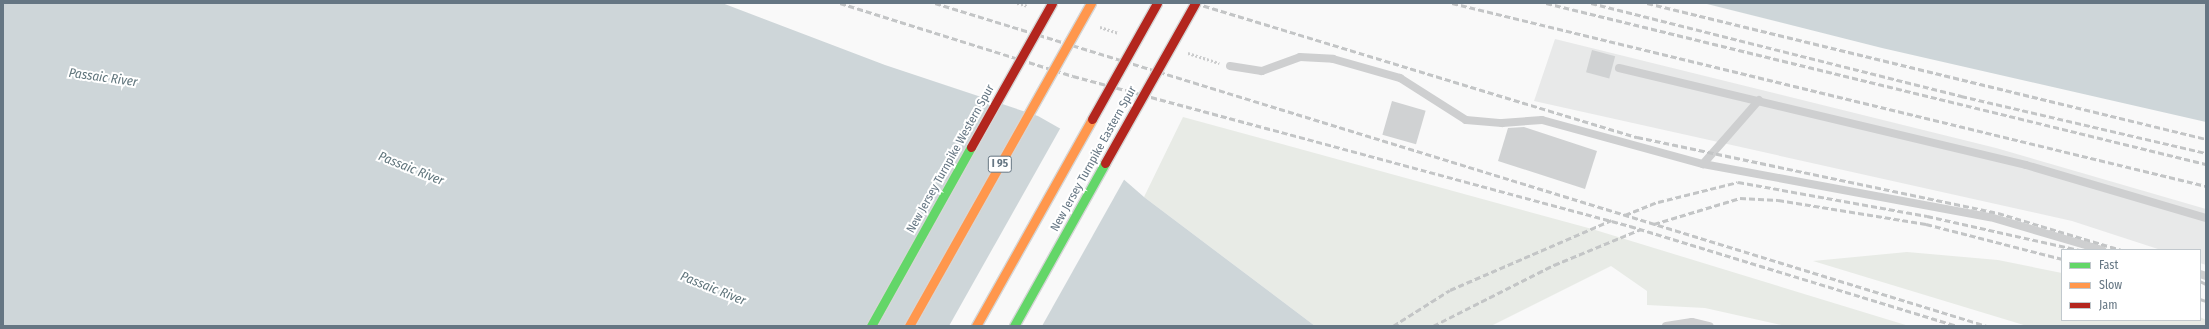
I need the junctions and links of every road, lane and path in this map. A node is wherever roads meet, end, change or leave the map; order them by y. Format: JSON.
{"nodes":[{"id":1,"x":1052,"y":3,"type":"edge"},
{"id":2,"x":1091,"y":3,"type":"edge"},
{"id":3,"x":1156,"y":3,"type":"edge"},
{"id":4,"x":1195,"y":3,"type":"edge"},
{"id":5,"x":1230,"y":66,"type":"dead end"},
{"id":6,"x":1619,"y":68,"type":"dead end"},
{"id":7,"x":1759,"y":100,"type":"junction"},
{"id":8,"x":1703,"y":164,"type":"junction"},
{"id":9,"x":2206,"y":218,"type":"edge"},
{"id":10,"x":2099,"y":249,"type":"edge"},
{"id":11,"x":871,"y":326,"type":"edge"},
{"id":12,"x":909,"y":326,"type":"edge"},
{"id":13,"x":976,"y":326,"type":"edge"},
{"id":14,"x":1014,"y":326,"type":"edge"},
{"id":15,"x":1666,"y":326,"type":"edge"},
{"id":16,"x":1710,"y":326,"type":"edge"}],
"edges":[{"from":1,"to":11,"type":"highway","name":"New Jersey Turnpike Western Spur","number":"I 95","bridge":true},
{"from":2,"to":12,"type":"highway","number":"I 95","bridge":true},
{"from":3,"to":13,"type":"highway","name":"New Jersey Turnpike Eastern Spur","bridge":true},
{"from":4,"to":14,"type":"highway","name":"New Jersey Turnpike Eastern Spur","bridge":true},
{"from":5,"to":8,"type":"lane"},
{"from":6,"to":7,"type":"lane"},
{"from":7,"to":8,"type":"lane"},
{"from":7,"to":9,"type":"lane"},
{"from":8,"to":10,"type":"lane"},
{"from":15,"to":16,"type":"lane"}]}
